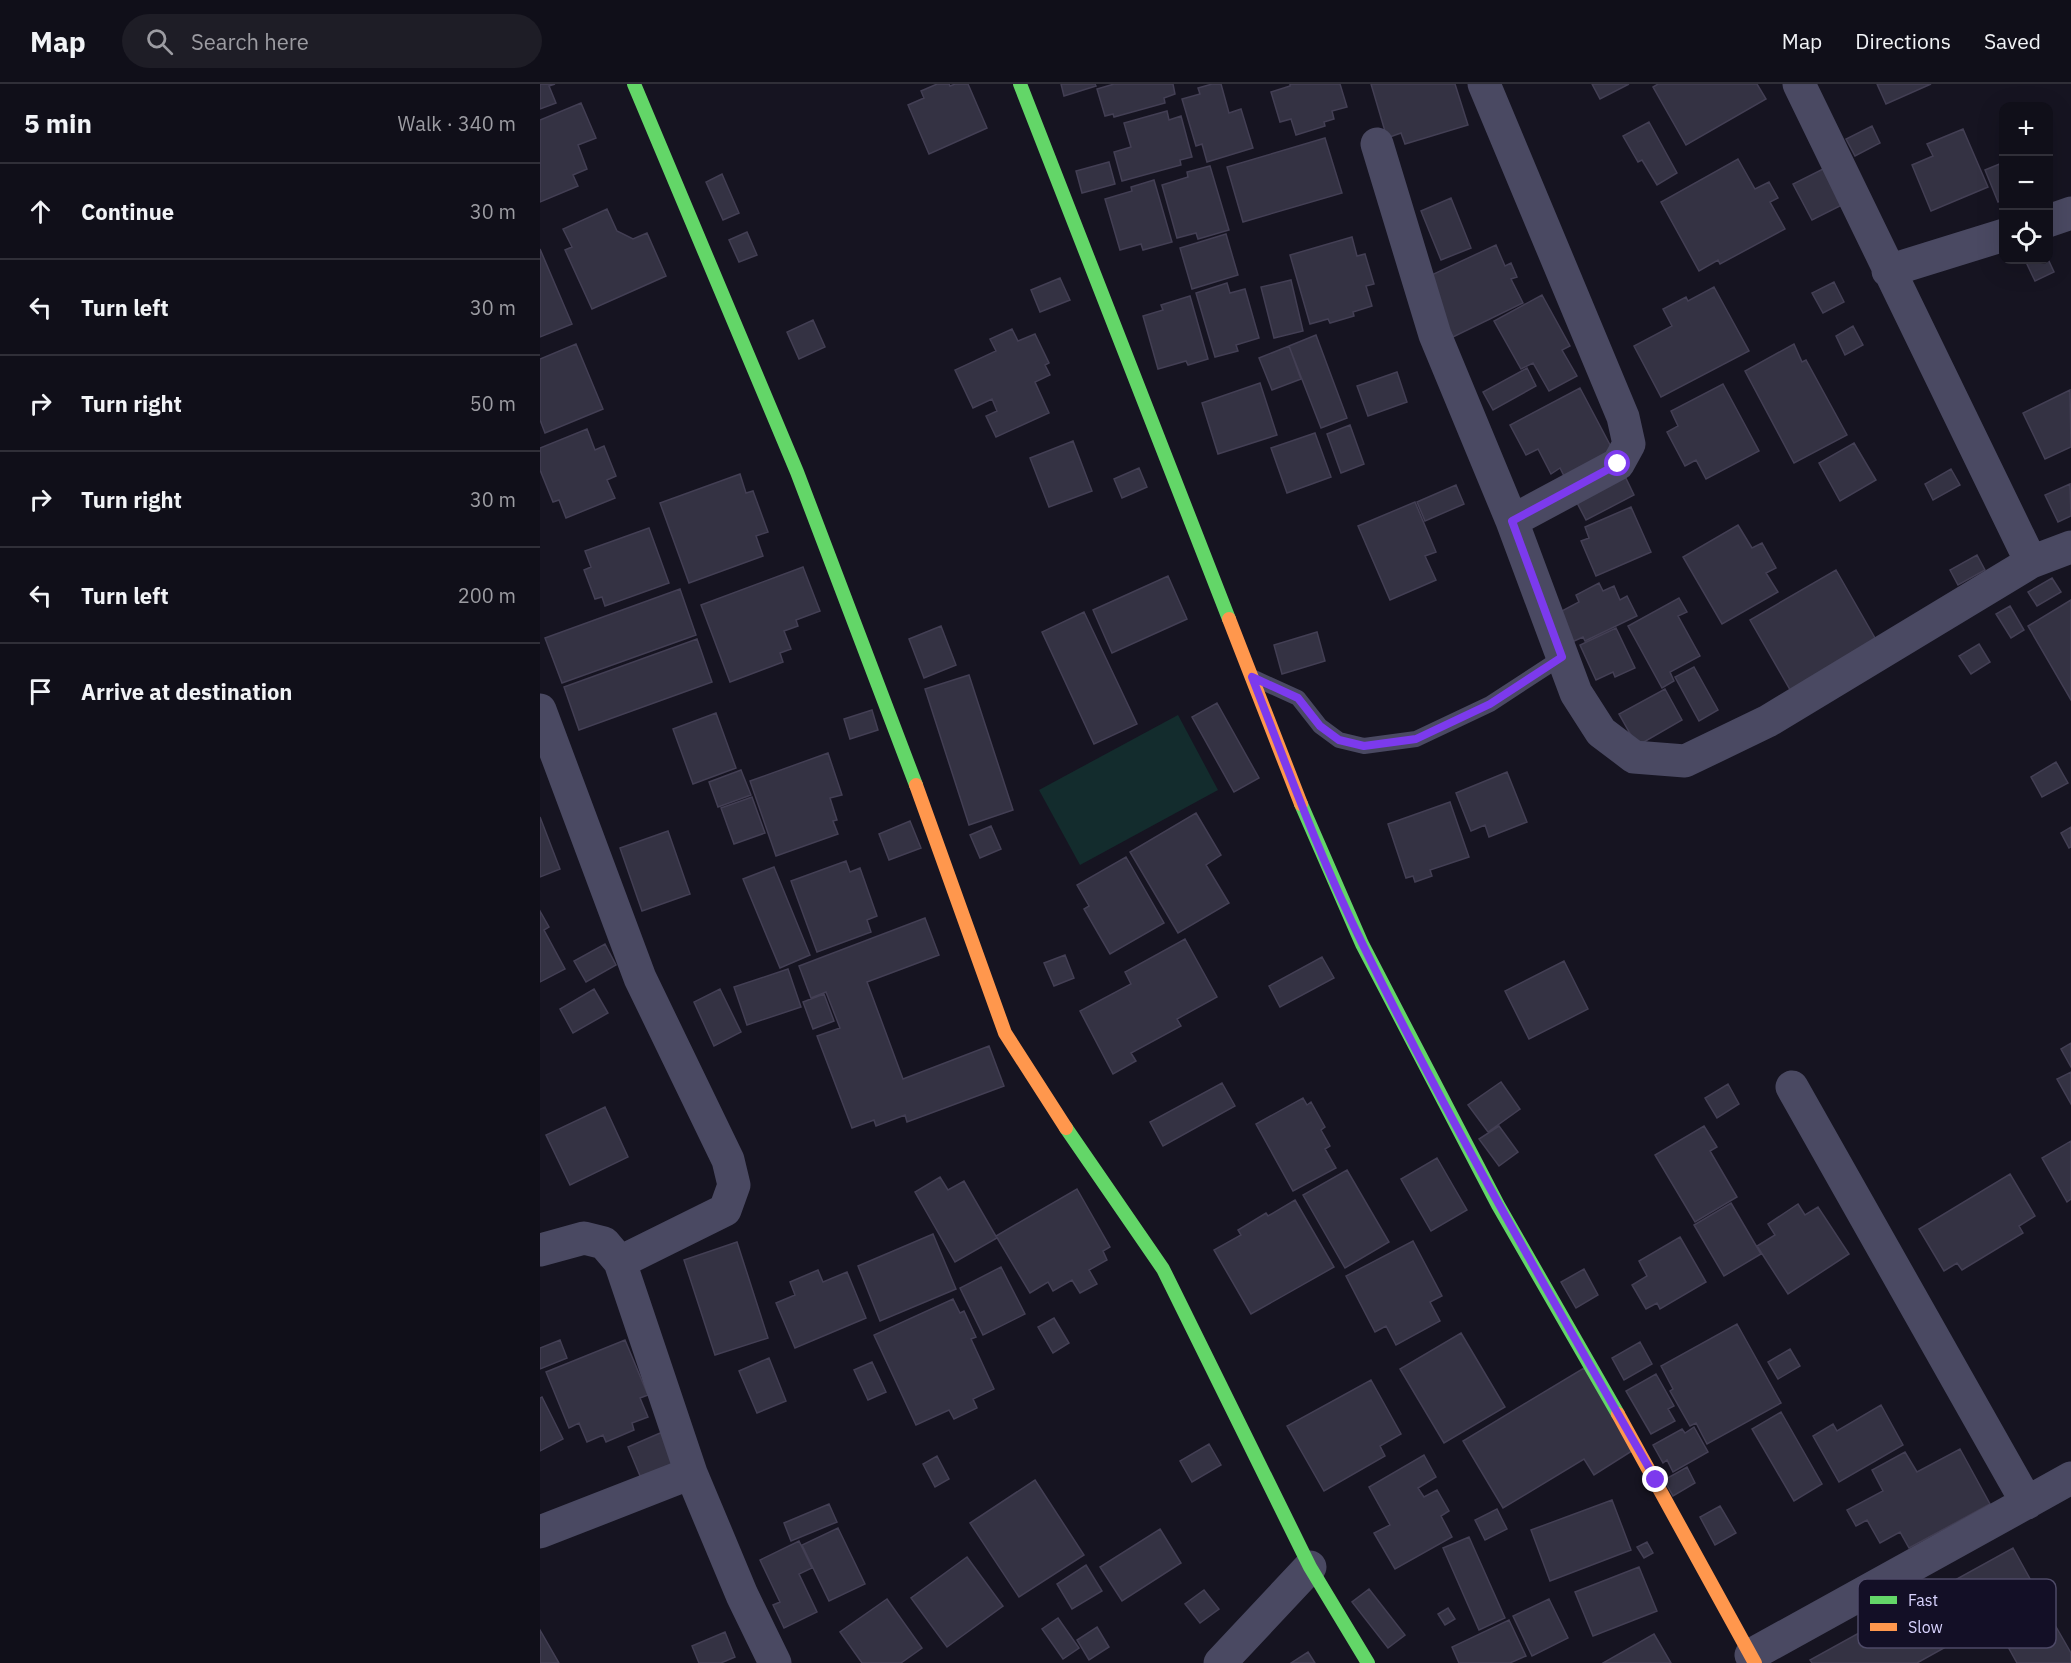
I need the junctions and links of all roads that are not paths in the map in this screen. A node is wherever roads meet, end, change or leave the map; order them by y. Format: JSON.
{"nodes":[{"id":1,"x":634,"y":84,"type":"edge"},
{"id":2,"x":1020,"y":84,"type":"edge"},
{"id":3,"x":1484,"y":84,"type":"edge"},
{"id":4,"x":1799,"y":84,"type":"edge"},
{"id":5,"x":1377,"y":144,"type":"dead end"},
{"id":6,"x":2071,"y":213,"type":"edge"},
{"id":7,"x":2053,"y":220,"type":"edge"},
{"id":8,"x":1999,"y":237,"type":"edge"},
{"id":9,"x":1888,"y":271,"type":"junction"},
{"id":10,"x":1512,"y":521,"type":"junction"},
{"id":11,"x":2071,"y":547,"type":"edge"},
{"id":12,"x":2031,"y":562,"type":"junction"},
{"id":13,"x":1562,"y":657,"type":"junction"},
{"id":14,"x":1252,"y":677,"type":"junction"},
{"id":15,"x":540,"y":710,"type":"edge"},
{"id":16,"x":1792,"y":1087,"type":"dead end"},
{"id":17,"x":540,"y":1250,"type":"edge"},
{"id":18,"x":620,"y":1262,"type":"junction"},
{"id":19,"x":691,"y":1473,"type":"junction"},
{"id":20,"x":2071,"y":1478,"type":"edge"},
{"id":21,"x":2028,"y":1503,"type":"junction"},
{"id":22,"x":540,"y":1532,"type":"edge"},
{"id":23,"x":1310,"y":1567,"type":"junction"},
{"id":24,"x":1894,"y":1579,"type":"edge"},
{"id":25,"x":1858,"y":1599,"type":"edge"},
{"id":26,"x":1753,"y":1659,"type":"edge"},
{"id":27,"x":775,"y":1663,"type":"edge"},
{"id":28,"x":1220,"y":1663,"type":"edge"},
{"id":29,"x":1368,"y":1663,"type":"edge"}],
"edges":[{"from":1,"to":23,"type":"street"},
{"from":2,"to":14,"type":"street"},
{"from":3,"to":10,"type":"street"},
{"from":4,"to":9,"type":"street"},
{"from":5,"to":10,"type":"street"},
{"from":6,"to":7,"type":"street"},
{"from":8,"to":9,"type":"street"},
{"from":9,"to":12,"type":"street"},
{"from":10,"to":13,"type":"street"},
{"from":11,"to":12,"type":"street"},
{"from":12,"to":13,"type":"street"},
{"from":13,"to":14,"type":"lane"},
{"from":14,"to":26,"type":"street"},
{"from":15,"to":18,"type":"street"},
{"from":16,"to":21,"type":"street"},
{"from":17,"to":18,"type":"street"},
{"from":18,"to":19,"type":"street"},
{"from":19,"to":22,"type":"street"},
{"from":19,"to":27,"type":"street"},
{"from":20,"to":21,"type":"street"},
{"from":21,"to":24,"type":"street"},
{"from":23,"to":28,"type":"street"},
{"from":23,"to":29,"type":"street"},
{"from":25,"to":26,"type":"street"}]}
